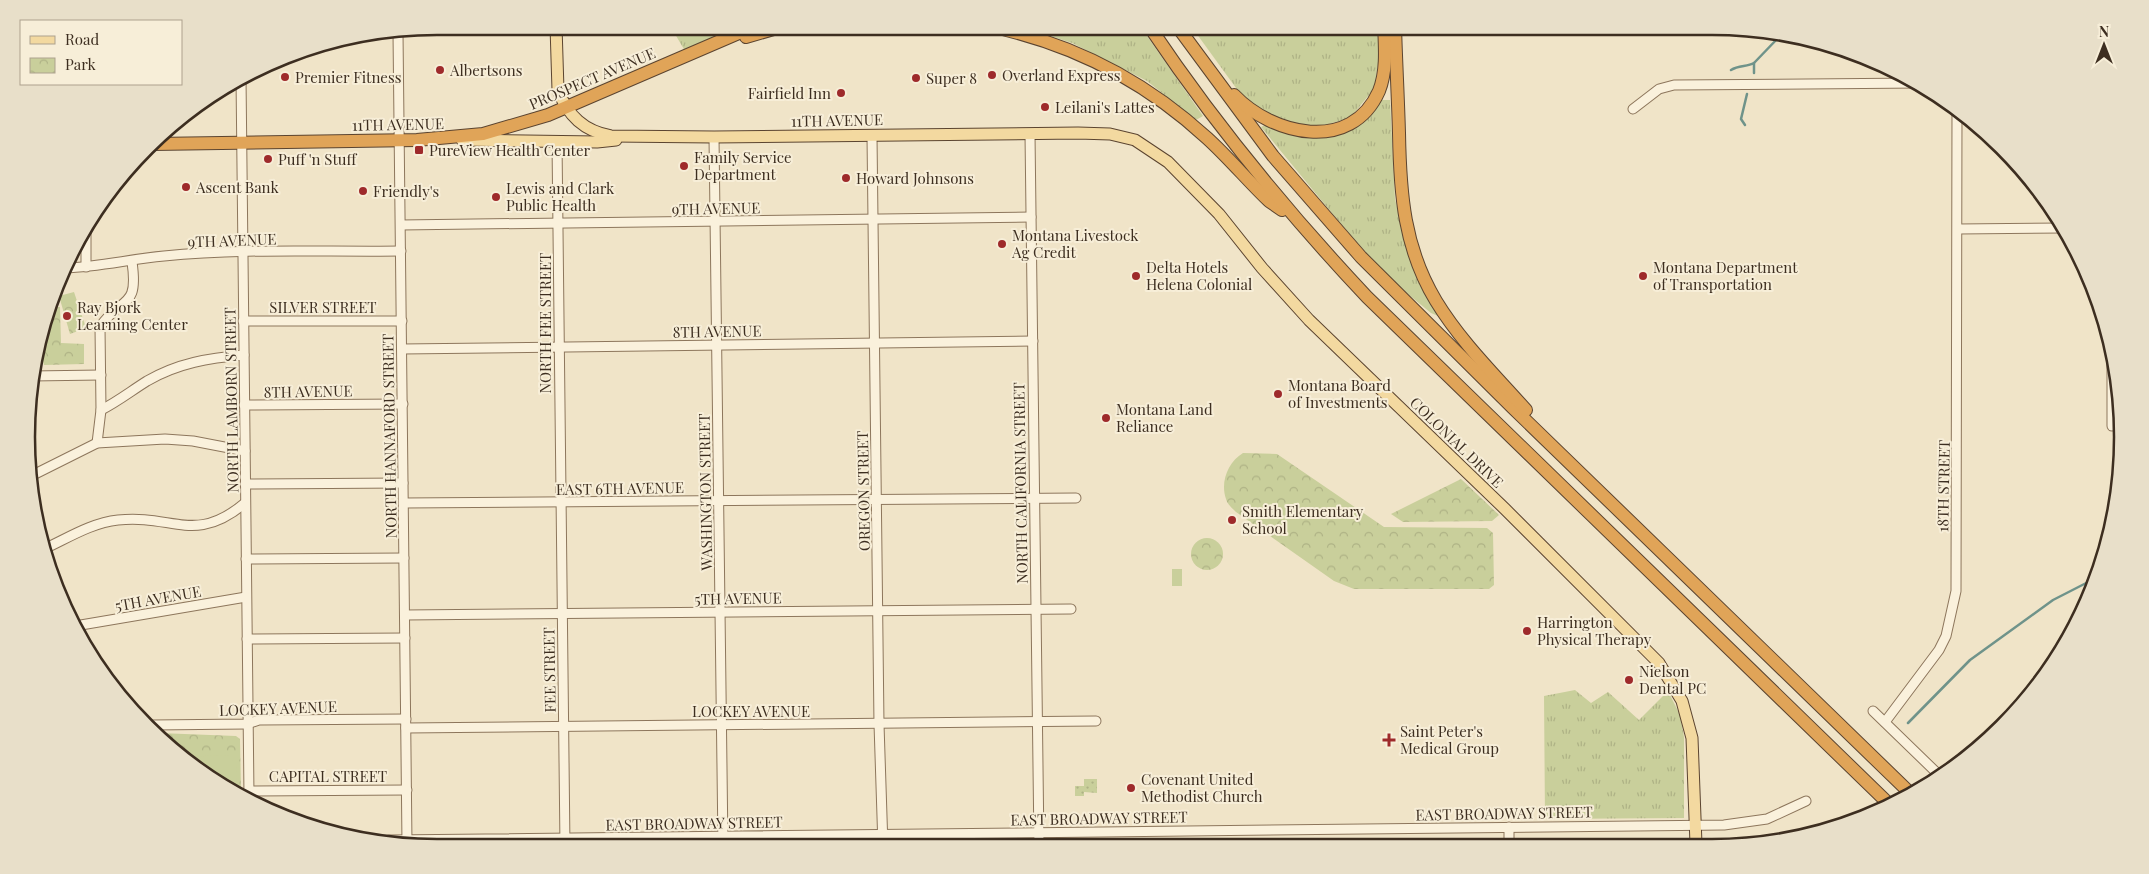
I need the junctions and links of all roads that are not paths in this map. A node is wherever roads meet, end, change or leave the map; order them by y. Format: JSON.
{"nodes":[{"id":1,"x":556,"y":35,"type":"edge"},
{"id":2,"x":734,"y":35,"type":"edge"},
{"id":3,"x":753,"y":35,"type":"edge"},
{"id":4,"x":1024,"y":35,"type":"edge"},
{"id":5,"x":1030,"y":35,"type":"edge"},
{"id":6,"x":1155,"y":35,"type":"edge"},
{"id":7,"x":1184,"y":35,"type":"edge"},
{"id":8,"x":1184,"y":35,"type":"edge"},
{"id":9,"x":1384,"y":35,"type":"edge"},
{"id":10,"x":1395,"y":35,"type":"edge"},
{"id":11,"x":398,"y":37,"type":"edge"},
{"id":12,"x":1043,"y":40,"type":"junction"},
{"id":13,"x":698,"y":51,"type":"junction"},
{"id":14,"x":1903,"y":83,"type":"edge"},
{"id":15,"x":241,"y":86,"type":"edge"},
{"id":16,"x":567,"y":107,"type":"junction"},
{"id":17,"x":1634,"y":109,"type":"dead end"},
{"id":18,"x":1957,"y":118,"type":"edge"},
{"id":19,"x":1030,"y":134,"type":"junction"},
{"id":20,"x":643,"y":136,"type":"junction"},
{"id":21,"x":872,"y":136,"type":"junction"},
{"id":22,"x":714,"y":137,"type":"junction"},
{"id":23,"x":435,"y":139,"type":"junction"},
{"id":24,"x":400,"y":140,"type":"junction"},
{"id":25,"x":557,"y":142,"type":"junction"},
{"id":26,"x":242,"y":143,"type":"junction"},
{"id":27,"x":163,"y":144,"type":"edge"},
{"id":28,"x":1031,"y":217,"type":"junction"},
{"id":29,"x":1294,"y":218,"type":"junction"},
{"id":30,"x":874,"y":219,"type":"junction"},
{"id":31,"x":716,"y":222,"type":"junction"},
{"id":32,"x":559,"y":225,"type":"junction"},
{"id":33,"x":400,"y":226,"type":"junction"},
{"id":34,"x":2055,"y":228,"type":"edge"},
{"id":35,"x":1958,"y":229,"type":"junction"},
{"id":36,"x":86,"y":241,"type":"edge"},
{"id":37,"x":401,"y":251,"type":"junction"},
{"id":38,"x":243,"y":252,"type":"junction"},
{"id":39,"x":132,"y":262,"type":"junction"},
{"id":40,"x":86,"y":267,"type":"junction"},
{"id":41,"x":72,"y":268,"type":"edge"},
{"id":42,"x":244,"y":321,"type":"junction"},
{"id":43,"x":402,"y":321,"type":"junction"},
{"id":44,"x":1032,"y":341,"type":"junction"},
{"id":45,"x":875,"y":343,"type":"junction"},
{"id":46,"x":718,"y":345,"type":"junction"},
{"id":47,"x":560,"y":348,"type":"junction"},
{"id":48,"x":402,"y":349,"type":"junction"},
{"id":49,"x":244,"y":355,"type":"junction"},
{"id":50,"x":100,"y":375,"type":"junction"},
{"id":51,"x":40,"y":376,"type":"edge"},
{"id":52,"x":2112,"y":398,"type":"edge"},
{"id":53,"x":402,"y":404,"type":"junction"},
{"id":54,"x":244,"y":406,"type":"junction"},
{"id":55,"x":101,"y":410,"type":"junction"},
{"id":56,"x":2112,"y":426,"type":"dead end"},
{"id":57,"x":97,"y":443,"type":"junction"},
{"id":58,"x":245,"y":451,"type":"junction"},
{"id":59,"x":1562,"y":455,"type":"junction"},
{"id":60,"x":37,"y":474,"type":"edge"},
{"id":61,"x":403,"y":482,"type":"junction"},
{"id":62,"x":245,"y":484,"type":"junction"},
{"id":63,"x":1035,"y":498,"type":"junction"},
{"id":64,"x":1076,"y":498,"type":"dead end"},
{"id":65,"x":877,"y":499,"type":"junction"},
{"id":66,"x":719,"y":501,"type":"junction"},
{"id":67,"x":562,"y":502,"type":"junction"},
{"id":68,"x":245,"y":503,"type":"junction"},
{"id":69,"x":404,"y":503,"type":"junction"},
{"id":70,"x":50,"y":546,"type":"edge"},
{"id":71,"x":404,"y":558,"type":"junction"},
{"id":72,"x":246,"y":559,"type":"junction"},
{"id":73,"x":246,"y":597,"type":"junction"},
{"id":74,"x":1035,"y":609,"type":"junction"},
{"id":75,"x":1070,"y":609,"type":"dead end"},
{"id":76,"x":878,"y":610,"type":"junction"},
{"id":77,"x":720,"y":612,"type":"junction"},
{"id":78,"x":562,"y":613,"type":"junction"},
{"id":79,"x":405,"y":615,"type":"junction"},
{"id":80,"x":82,"y":625,"type":"edge"},
{"id":81,"x":405,"y":638,"type":"junction"},
{"id":82,"x":247,"y":639,"type":"junction"},
{"id":83,"x":1873,"y":711,"type":"dead end"},
{"id":84,"x":1037,"y":721,"type":"junction"},
{"id":85,"x":1096,"y":721,"type":"dead end"},
{"id":86,"x":1884,"y":722,"type":"junction"},
{"id":87,"x":406,"y":723,"type":"junction"},
{"id":88,"x":247,"y":724,"type":"junction"},
{"id":89,"x":879,"y":724,"type":"junction"},
{"id":90,"x":157,"y":725,"type":"edge"},
{"id":91,"x":721,"y":725,"type":"junction"},
{"id":92,"x":564,"y":727,"type":"junction"},
{"id":93,"x":1935,"y":771,"type":"edge"},
{"id":94,"x":1906,"y":789,"type":"edge"},
{"id":95,"x":407,"y":790,"type":"junction"},
{"id":96,"x":248,"y":792,"type":"edge"},
{"id":97,"x":250,"y":793,"type":"edge"},
{"id":98,"x":1885,"y":800,"type":"edge"},
{"id":99,"x":1806,"y":801,"type":"dead end"},
{"id":100,"x":1694,"y":825,"type":"junction"},
{"id":101,"x":1509,"y":827,"type":"junction"},
{"id":102,"x":1039,"y":832,"type":"junction"},
{"id":103,"x":882,"y":834,"type":"junction"},
{"id":104,"x":722,"y":836,"type":"junction"},
{"id":105,"x":407,"y":838,"type":"edge"},
{"id":106,"x":565,"y":839,"type":"edge"},
{"id":107,"x":655,"y":839,"type":"edge"},
{"id":108,"x":882,"y":839,"type":"edge"},
{"id":109,"x":1039,"y":839,"type":"edge"},
{"id":110,"x":1509,"y":839,"type":"edge"},
{"id":111,"x":1695,"y":839,"type":"edge"}],
"edges":[{"from":1,"to":16,"type":"main road"},
{"from":2,"to":13,"type":"highway","name":"PROSPECT AVENUE"},
{"from":3,"to":13,"type":"highway"},
{"from":4,"to":12,"type":"highway"},
{"from":5,"to":12,"type":"highway"},
{"from":6,"to":29,"type":"highway"},
{"from":7,"to":9,"type":"highway"},
{"from":8,"to":59,"type":"highway"},
{"from":10,"to":59,"type":"highway"},
{"from":11,"to":24,"type":"street","name":"NORTH HANNAFORD STREET"},
{"from":12,"to":29,"type":"highway"},
{"from":13,"to":16,"type":"highway","name":"PROSPECT AVENUE"},
{"from":14,"to":17,"type":"street"},
{"from":15,"to":26,"type":"street","name":"NORTH LAMBORN STREET"},
{"from":16,"to":20,"type":"main road","name":"11TH AVENUE"},
{"from":16,"to":23,"type":"highway","name":"PROSPECT AVENUE"},
{"from":18,"to":35,"type":"street","name":"18TH STREET"},
{"from":19,"to":21,"type":"main road","name":"11TH AVENUE"},
{"from":19,"to":28,"type":"street","name":"NORTH CALIFORNIA STREET"},
{"from":19,"to":100,"type":"main road","name":"COLONIAL DRIVE"},
{"from":20,"to":22,"type":"main road","name":"11TH AVENUE"},
{"from":20,"to":25,"type":"main road","name":"11TH AVENUE"},
{"from":21,"to":22,"type":"main road","name":"11TH AVENUE"},
{"from":21,"to":30,"type":"street","name":"OREGON STREET"},
{"from":22,"to":31,"type":"street","name":"WASHINGTON STREET"},
{"from":23,"to":24,"type":"highway","name":"11TH AVENUE"},
{"from":23,"to":25,"type":"main road","name":"11TH AVENUE"},
{"from":24,"to":26,"type":"highway","name":"11TH AVENUE"},
{"from":24,"to":33,"type":"street","name":"NORTH HANNAFORD STREET"},
{"from":25,"to":32,"type":"street","name":"NORTH FEE STREET"},
{"from":26,"to":27,"type":"highway","name":"11TH AVENUE"},
{"from":26,"to":38,"type":"street","name":"NORTH LAMBORN STREET"},
{"from":28,"to":30,"type":"street","name":"9TH AVENUE"},
{"from":28,"to":44,"type":"street","name":"NORTH CALIFORNIA STREET"},
{"from":29,"to":98,"type":"highway"},
{"from":30,"to":31,"type":"street","name":"9TH AVENUE"},
{"from":30,"to":45,"type":"street","name":"OREGON STREET"},
{"from":31,"to":32,"type":"street","name":"9TH AVENUE"},
{"from":31,"to":46,"type":"street","name":"WASHINGTON STREET"},
{"from":32,"to":33,"type":"street","name":"9TH AVENUE"},
{"from":32,"to":47,"type":"street","name":"NORTH FEE STREET"},
{"from":33,"to":37,"type":"street","name":"NORTH HANNAFORD STREET"},
{"from":34,"to":35,"type":"street"},
{"from":35,"to":86,"type":"street","name":"18TH STREET"},
{"from":36,"to":40,"type":"street"},
{"from":37,"to":38,"type":"street","name":"9TH AVENUE"},
{"from":37,"to":43,"type":"street","name":"NORTH HANNAFORD STREET"},
{"from":38,"to":39,"type":"street","name":"9TH AVENUE"},
{"from":38,"to":42,"type":"street","name":"NORTH LAMBORN STREET"},
{"from":39,"to":40,"type":"street","name":"9TH AVENUE"},
{"from":39,"to":50,"type":"street"},
{"from":40,"to":41,"type":"street","name":"9TH AVENUE"},
{"from":42,"to":43,"type":"street","name":"SILVER STREET"},
{"from":42,"to":49,"type":"street","name":"NORTH LAMBORN STREET"},
{"from":43,"to":48,"type":"street","name":"NORTH HANNAFORD STREET"},
{"from":44,"to":45,"type":"street","name":"8TH AVENUE"},
{"from":44,"to":63,"type":"street","name":"NORTH CALIFORNIA STREET"},
{"from":45,"to":46,"type":"street","name":"8TH AVENUE"},
{"from":45,"to":65,"type":"street","name":"OREGON STREET"},
{"from":46,"to":47,"type":"street","name":"8TH AVENUE"},
{"from":46,"to":66,"type":"street","name":"WASHINGTON STREET"},
{"from":47,"to":48,"type":"street","name":"8TH AVENUE"},
{"from":47,"to":67,"type":"street","name":"NORTH FEE STREET"},
{"from":48,"to":53,"type":"street","name":"NORTH HANNAFORD STREET"},
{"from":49,"to":54,"type":"street","name":"NORTH LAMBORN STREET"},
{"from":49,"to":55,"type":"street"},
{"from":50,"to":51,"type":"street"},
{"from":50,"to":55,"type":"street"},
{"from":52,"to":56,"type":"street"},
{"from":53,"to":54,"type":"street","name":"8TH AVENUE"},
{"from":53,"to":61,"type":"street","name":"NORTH HANNAFORD STREET"},
{"from":54,"to":58,"type":"street","name":"NORTH LAMBORN STREET"},
{"from":55,"to":57,"type":"street"},
{"from":57,"to":58,"type":"street"},
{"from":57,"to":60,"type":"street"},
{"from":58,"to":62,"type":"street","name":"NORTH LAMBORN STREET"},
{"from":59,"to":94,"type":"highway"},
{"from":61,"to":62,"type":"street"},
{"from":61,"to":69,"type":"street","name":"NORTH HANNAFORD STREET"},
{"from":62,"to":68,"type":"street","name":"NORTH LAMBORN STREET"},
{"from":63,"to":64,"type":"street","name":"EAST 6TH AVENUE"},
{"from":63,"to":65,"type":"street","name":"EAST 6TH AVENUE"},
{"from":63,"to":74,"type":"street","name":"NORTH CALIFORNIA STREET"},
{"from":65,"to":66,"type":"street","name":"EAST 6TH AVENUE"},
{"from":65,"to":76,"type":"street","name":"OREGON STREET"},
{"from":66,"to":67,"type":"street","name":"EAST 6TH AVENUE"},
{"from":66,"to":77,"type":"street","name":"WASHINGTON STREET"},
{"from":67,"to":69,"type":"street","name":"EAST 6TH AVENUE"},
{"from":67,"to":78,"type":"street","name":"FEE STREET"},
{"from":68,"to":70,"type":"street"},
{"from":68,"to":72,"type":"street","name":"NORTH LAMBORN STREET"},
{"from":69,"to":71,"type":"street","name":"NORTH HANNAFORD STREET"},
{"from":71,"to":72,"type":"street"},
{"from":71,"to":79,"type":"street","name":"NORTH HANNAFORD STREET"},
{"from":72,"to":73,"type":"street","name":"NORTH LAMBORN STREET"},
{"from":73,"to":80,"type":"street","name":"5TH AVENUE"},
{"from":73,"to":82,"type":"street","name":"NORTH LAMBORN STREET"},
{"from":74,"to":75,"type":"street","name":"5TH AVENUE"},
{"from":74,"to":76,"type":"street","name":"5TH AVENUE"},
{"from":74,"to":84,"type":"street","name":"NORTH CALIFORNIA STREET"},
{"from":76,"to":77,"type":"street","name":"5TH AVENUE"},
{"from":76,"to":89,"type":"street","name":"OREGON STREET"},
{"from":77,"to":78,"type":"street","name":"5TH AVENUE"},
{"from":77,"to":91,"type":"street","name":"WASHINGTON STREET"},
{"from":78,"to":79,"type":"street","name":"5TH AVENUE"},
{"from":78,"to":92,"type":"street","name":"FEE STREET"},
{"from":79,"to":81,"type":"street","name":"NORTH HANNAFORD STREET"},
{"from":81,"to":82,"type":"street"},
{"from":81,"to":87,"type":"street","name":"NORTH HANNAFORD STREET"},
{"from":82,"to":88,"type":"street","name":"NORTH LAMBORN STREET"},
{"from":83,"to":86,"type":"street"},
{"from":84,"to":85,"type":"street","name":"LOCKEY AVENUE"},
{"from":84,"to":89,"type":"street","name":"LOCKEY AVENUE"},
{"from":84,"to":102,"type":"street","name":"NORTH CALIFORNIA STREET"},
{"from":86,"to":93,"type":"street"},
{"from":87,"to":88,"type":"street","name":"LOCKEY AVENUE"},
{"from":87,"to":92,"type":"street","name":"LOCKEY AVENUE"},
{"from":87,"to":95,"type":"street","name":"NORTH HANNAFORD STREET"},
{"from":88,"to":90,"type":"street","name":"LOCKEY AVENUE"},
{"from":88,"to":96,"type":"street","name":"NORTH LAMBORN STREET"},
{"from":89,"to":91,"type":"street","name":"LOCKEY AVENUE"},
{"from":89,"to":103,"type":"street","name":"OREGON STREET"},
{"from":91,"to":92,"type":"street","name":"LOCKEY AVENUE"},
{"from":91,"to":104,"type":"street","name":"WASHINGTON STREET"},
{"from":92,"to":106,"type":"street","name":"FEE STREET"},
{"from":95,"to":97,"type":"street","name":"CAPITAL STREET"},
{"from":95,"to":105,"type":"street","name":"NORTH HANNAFORD STREET"},
{"from":99,"to":100,"type":"street","name":"EAST BROADWAY STREET"},
{"from":100,"to":101,"type":"street","name":"EAST BROADWAY STREET"},
{"from":100,"to":111,"type":"main road","name":"COLONIAL DRIVE"},
{"from":101,"to":102,"type":"street","name":"EAST BROADWAY STREET"},
{"from":101,"to":110,"type":"street"},
{"from":102,"to":103,"type":"street","name":"EAST BROADWAY STREET"},
{"from":102,"to":109,"type":"street","name":"NORTH CALIFORNIA STREET"},
{"from":103,"to":104,"type":"street","name":"EAST BROADWAY STREET"},
{"from":103,"to":108,"type":"street","name":"OREGON STREET"},
{"from":104,"to":107,"type":"street","name":"EAST BROADWAY STREET"}]}
